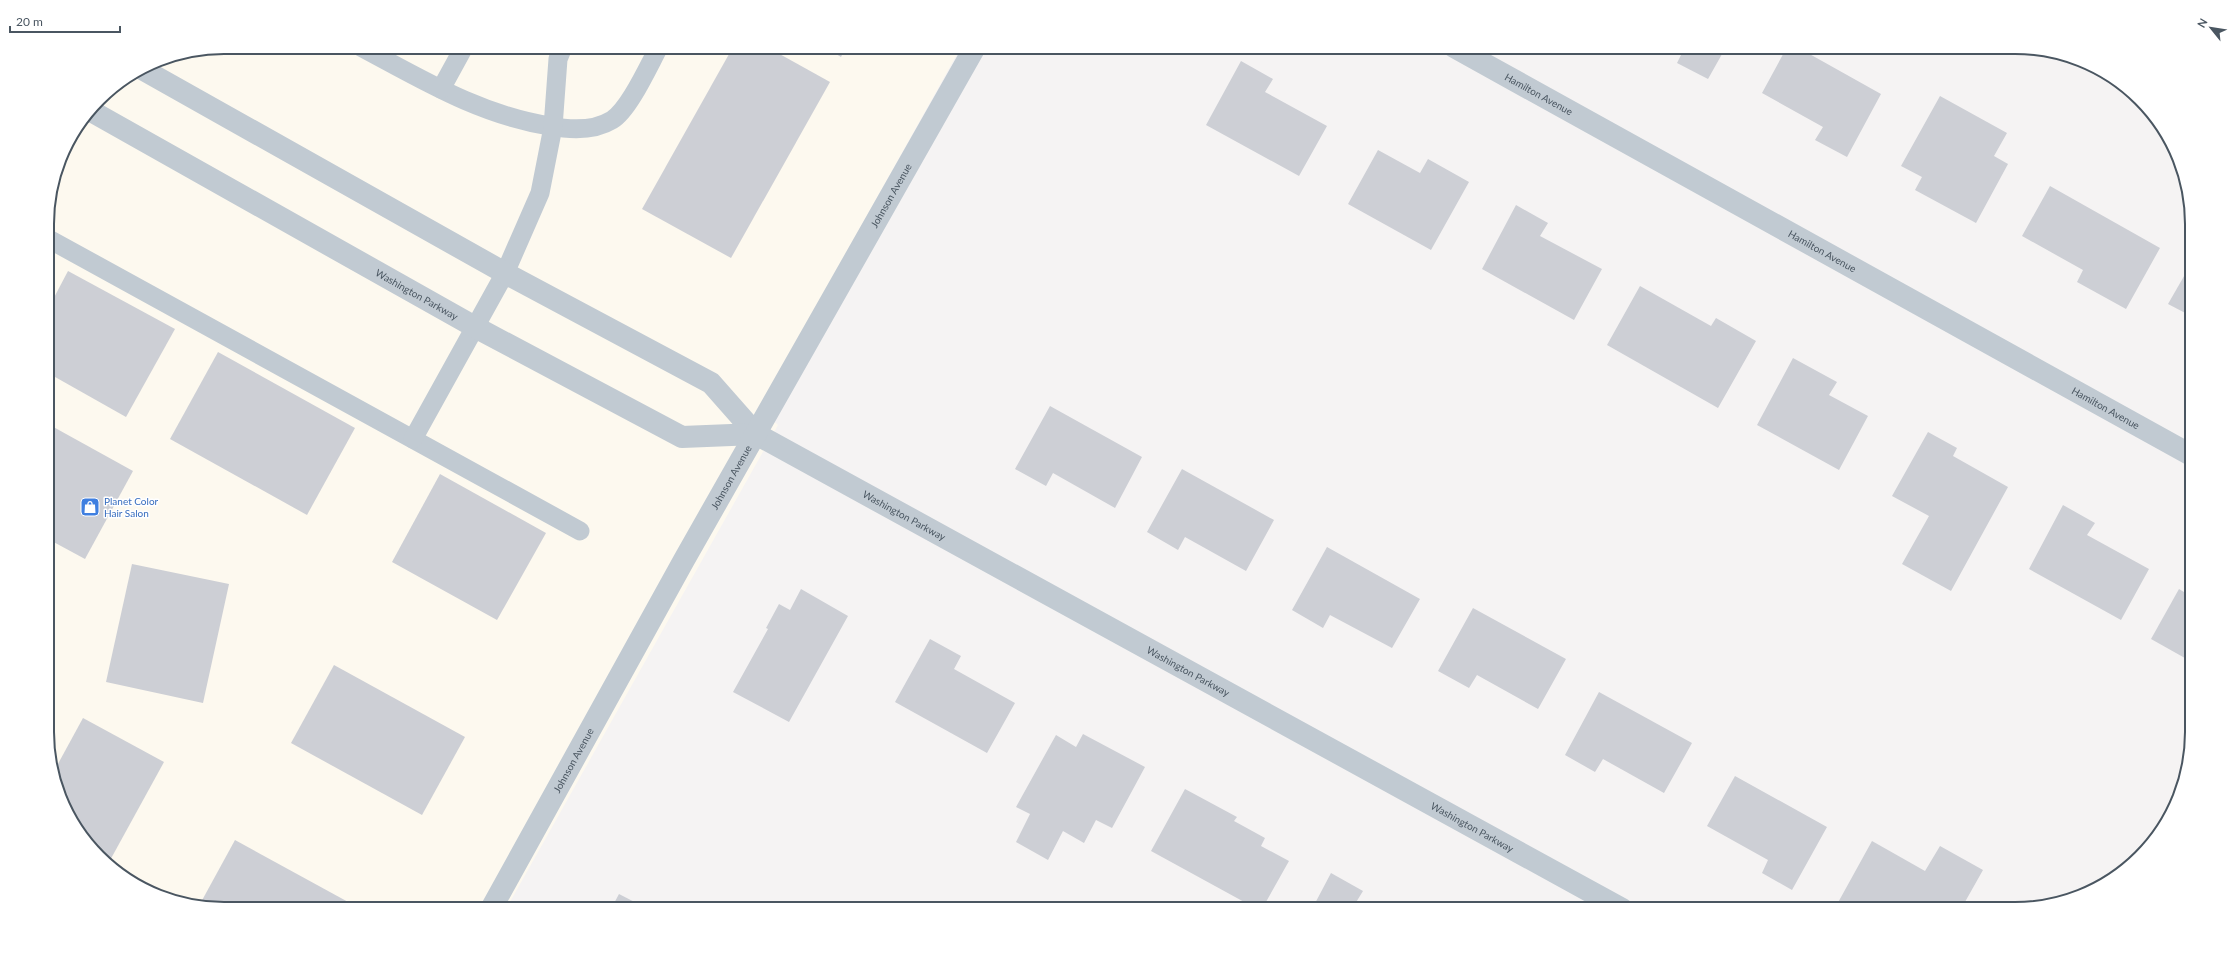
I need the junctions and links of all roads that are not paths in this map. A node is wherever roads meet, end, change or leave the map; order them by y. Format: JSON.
{"nodes":[{"id":1,"x":374,"y":54,"type":"edge"},
{"id":2,"x":460,"y":54,"type":"edge"},
{"id":3,"x":560,"y":54,"type":"edge"},
{"id":4,"x":655,"y":54,"type":"edge"},
{"id":5,"x":971,"y":54,"type":"edge"},
{"id":6,"x":1467,"y":54,"type":"edge"},
{"id":7,"x":147,"y":72,"type":"edge"},
{"id":8,"x":441,"y":89,"type":"junction"},
{"id":9,"x":94,"y":114,"type":"edge"},
{"id":10,"x":553,"y":127,"type":"junction"},
{"id":11,"x":54,"y":241,"type":"edge"},
{"id":12,"x":505,"y":273,"type":"junction"},
{"id":13,"x":475,"y":327,"type":"junction"},
{"id":14,"x":756,"y":434,"type":"junction"},
{"id":15,"x":413,"y":439,"type":"junction"},
{"id":16,"x":2185,"y":452,"type":"edge"},
{"id":17,"x":580,"y":531,"type":"dead end"},
{"id":18,"x":495,"y":902,"type":"edge"},
{"id":19,"x":1609,"y":902,"type":"edge"}],
"edges":[{"from":1,"to":8,"type":"lane"},
{"from":2,"to":8,"type":"lane"},
{"from":3,"to":10,"type":"lane"},
{"from":4,"to":10,"type":"lane"},
{"from":5,"to":14,"type":"street","name":"Johnson Avenue"},
{"from":6,"to":16,"type":"street","name":"Hamilton Avenue"},
{"from":7,"to":12,"type":"street","name":"Washington Parkway"},
{"from":8,"to":10,"type":"lane"},
{"from":9,"to":13,"type":"street","name":"Washington Parkway"},
{"from":10,"to":12,"type":"lane"},
{"from":11,"to":15,"type":"lane"},
{"from":12,"to":13,"type":"lane"},
{"from":12,"to":14,"type":"street","name":"Washington Parkway"},
{"from":13,"to":14,"type":"street","name":"Washington Parkway"},
{"from":13,"to":15,"type":"lane"},
{"from":14,"to":18,"type":"street","name":"Johnson Avenue"},
{"from":14,"to":19,"type":"street","name":"Washington Parkway"},
{"from":15,"to":17,"type":"lane"}]}
